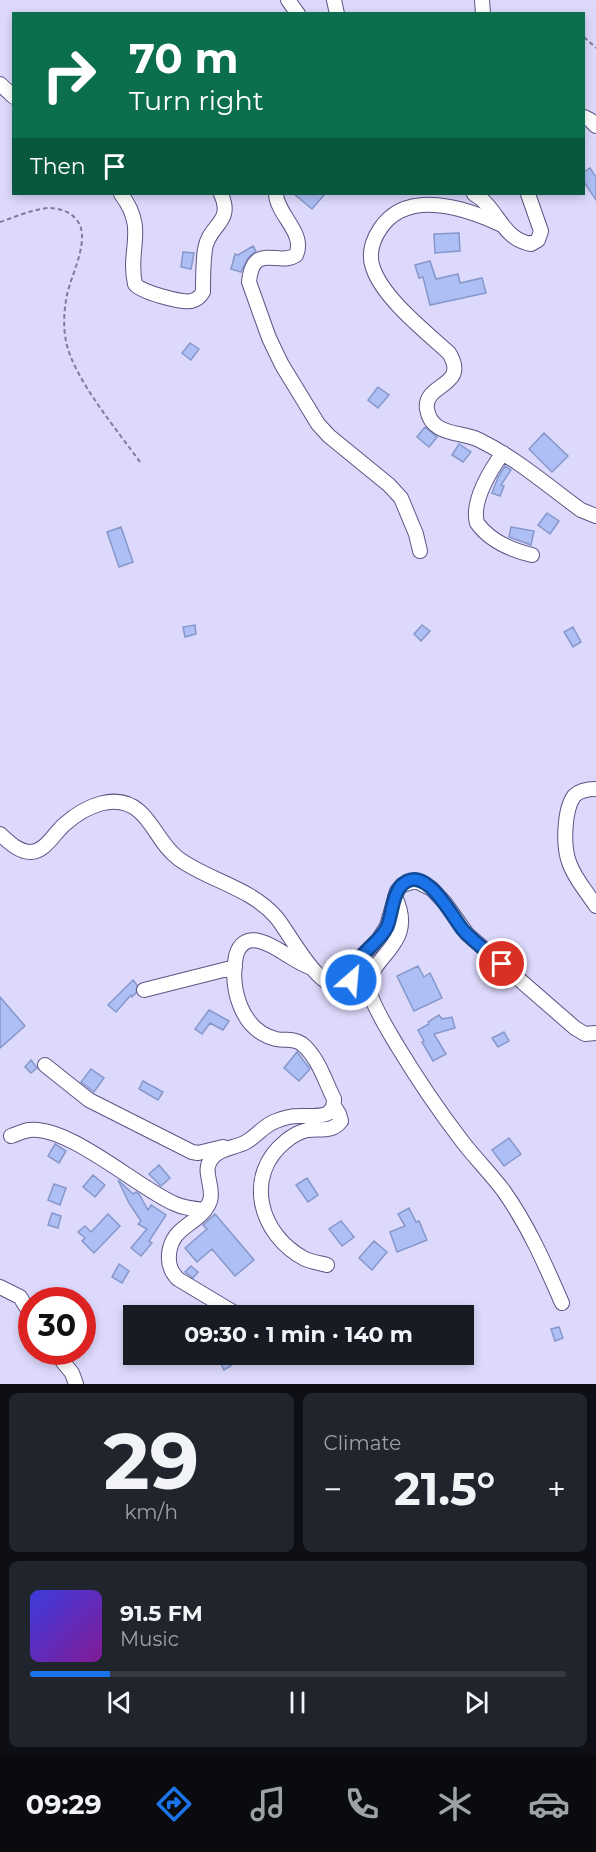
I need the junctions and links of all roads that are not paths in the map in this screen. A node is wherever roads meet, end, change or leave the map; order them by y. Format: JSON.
{"nodes":[{"id":1,"x":0,"y":84,"type":"edge"},
{"id":2,"x":12,"y":94,"type":"edge"},
{"id":3,"x":122,"y":195,"type":"edge"},
{"id":4,"x":221,"y":195,"type":"edge"},
{"id":5,"x":276,"y":195,"type":"edge"},
{"id":6,"x":476,"y":195,"type":"edge"},
{"id":7,"x":528,"y":195,"type":"edge"},
{"id":8,"x":502,"y":225,"type":"junction"},
{"id":9,"x":503,"y":453,"type":"junction"},
{"id":10,"x":596,"y":516,"type":"edge"},
{"id":11,"x":420,"y":551,"type":"dead end"},
{"id":12,"x":532,"y":555,"type":"dead end"},
{"id":13,"x":596,"y":789,"type":"edge"},
{"id":14,"x":0,"y":834,"type":"edge"},
{"id":15,"x":396,"y":897,"type":"junction"},
{"id":16,"x":596,"y":906,"type":"edge"},
{"id":17,"x":235,"y":968,"type":"junction"},
{"id":18,"x":314,"y":969,"type":"junction"},
{"id":19,"x":144,"y":990,"type":"dead end"},
{"id":20,"x":596,"y":1034,"type":"edge"},
{"id":21,"x":45,"y":1065,"type":"dead end"},
{"id":22,"x":334,"y":1106,"type":"junction"},
{"id":23,"x":11,"y":1136,"type":"dead end"},
{"id":24,"x":231,"y":1148,"type":"junction"},
{"id":25,"x":205,"y":1210,"type":"junction"},
{"id":26,"x":327,"y":1265,"type":"dead end"},
{"id":27,"x":0,"y":1287,"type":"edge"},
{"id":28,"x":18,"y":1296,"type":"edge"},
{"id":29,"x":562,"y":1303,"type":"dead end"},
{"id":30,"x":223,"y":1305,"type":"edge"},
{"id":31,"x":67,"y":1365,"type":"edge"},
{"id":32,"x":76,"y":1384,"type":"edge"}],
"edges":[{"from":1,"to":2,"type":"street"},
{"from":3,"to":4,"type":"street"},
{"from":5,"to":11,"type":"street"},
{"from":6,"to":8,"type":"street"},
{"from":7,"to":8,"type":"street"},
{"from":8,"to":9,"type":"street"},
{"from":9,"to":10,"type":"street"},
{"from":9,"to":12,"type":"street"},
{"from":13,"to":16,"type":"street"},
{"from":14,"to":18,"type":"street"},
{"from":15,"to":18,"type":"street"},
{"from":15,"to":20,"type":"street"},
{"from":15,"to":29,"type":"street"},
{"from":17,"to":18,"type":"street"},
{"from":17,"to":19,"type":"street"},
{"from":17,"to":22,"type":"street"},
{"from":21,"to":24,"type":"street"},
{"from":22,"to":24,"type":"street"},
{"from":22,"to":26,"type":"street"},
{"from":23,"to":25,"type":"street"},
{"from":24,"to":25,"type":"street"},
{"from":25,"to":30,"type":"street"},
{"from":27,"to":28,"type":"street"},
{"from":31,"to":32,"type":"street"}]}
